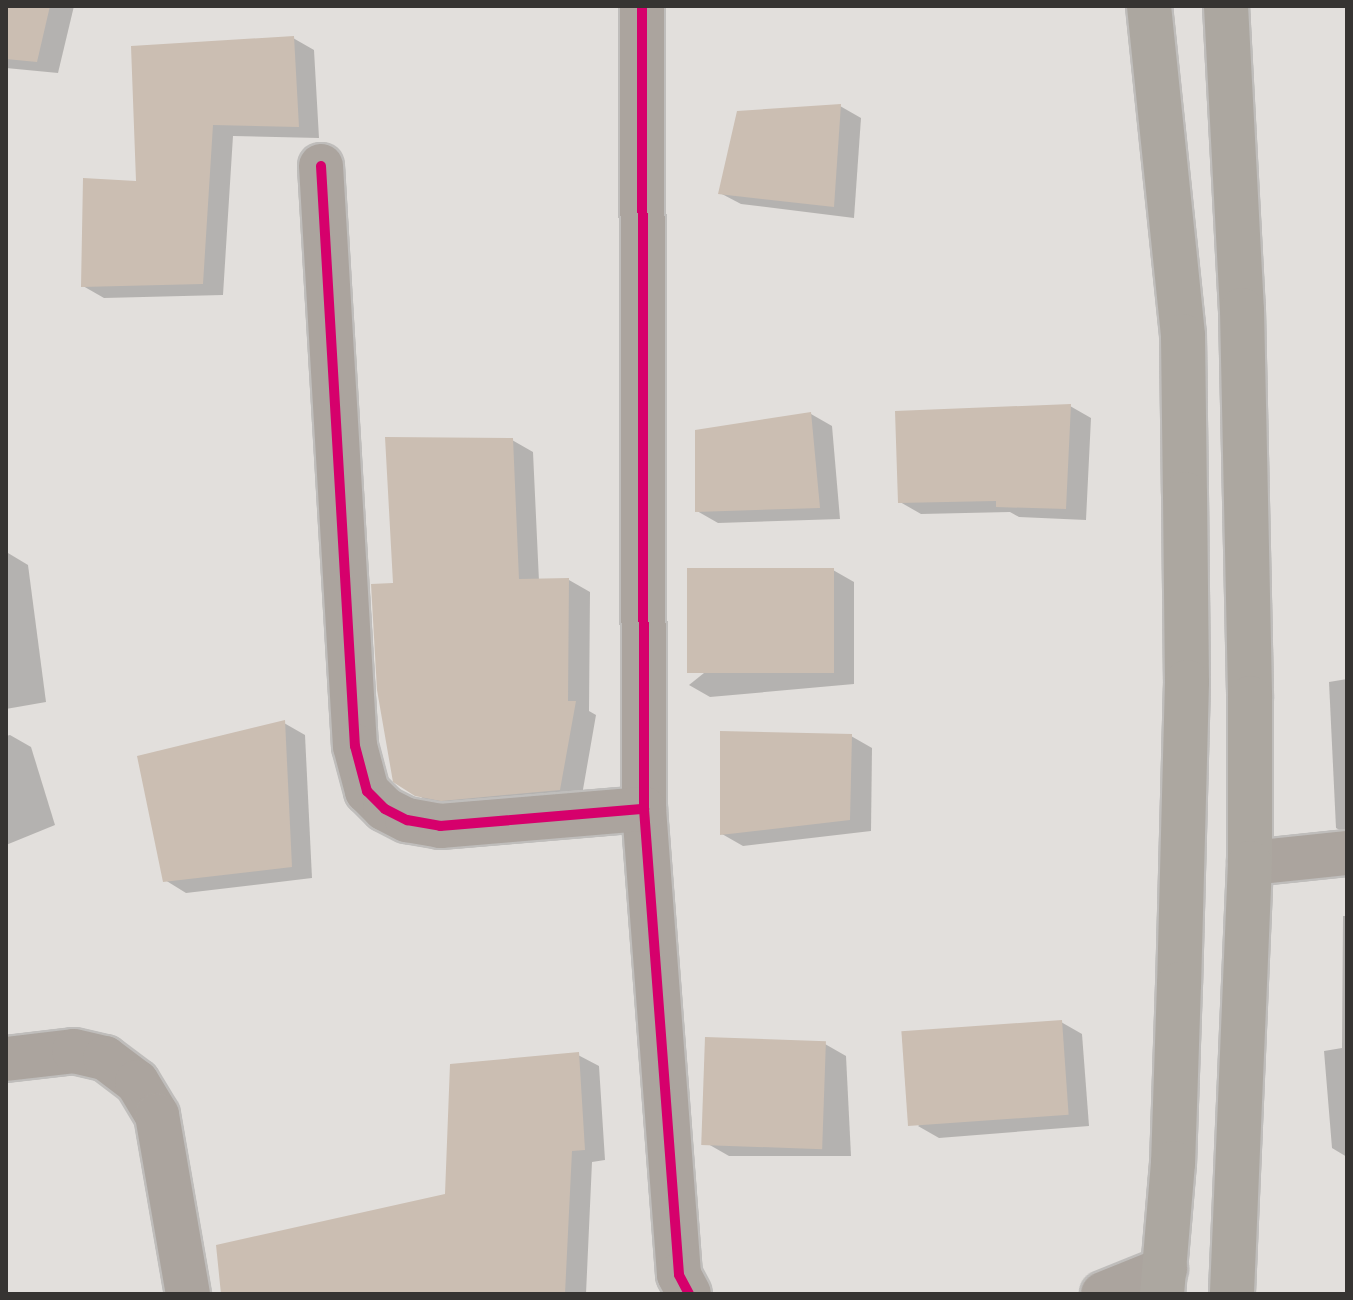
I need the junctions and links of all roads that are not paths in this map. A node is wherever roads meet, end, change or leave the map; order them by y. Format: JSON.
{"nodes":[{"id":1,"x":642,"y":6,"type":"edge"},
{"id":2,"x":1149,"y":6,"type":"edge"},
{"id":3,"x":1226,"y":6,"type":"edge"},
{"id":4,"x":321,"y":166,"type":"dead end"},
{"id":5,"x":1247,"y":490,"type":"junction"},
{"id":6,"x":1185,"y":494,"type":"junction"},
{"id":7,"x":644,"y":809,"type":"junction"},
{"id":8,"x":1347,"y":853,"type":"edge"},
{"id":9,"x":1250,"y":863,"type":"junction"},
{"id":10,"x":6,"y":1059,"type":"edge"},
{"id":11,"x":1164,"y":1281,"type":"edge"},
{"id":12,"x":188,"y":1294,"type":"edge"},
{"id":13,"x":689,"y":1294,"type":"edge"},
{"id":14,"x":1103,"y":1294,"type":"edge"},
{"id":15,"x":1232,"y":1294,"type":"edge"}],
"edges":[{"from":1,"to":7,"type":"street"},
{"from":2,"to":6,"type":"main road"},
{"from":3,"to":5,"type":"main road"},
{"from":4,"to":7,"type":"street"},
{"from":5,"to":6,"type":"main road"},
{"from":5,"to":9,"type":"main road"},
{"from":6,"to":11,"type":"main road"},
{"from":7,"to":13,"type":"street"},
{"from":8,"to":9,"type":"street"},
{"from":9,"to":15,"type":"main road"},
{"from":10,"to":12,"type":"street"},
{"from":11,"to":14,"type":"street"}]}
